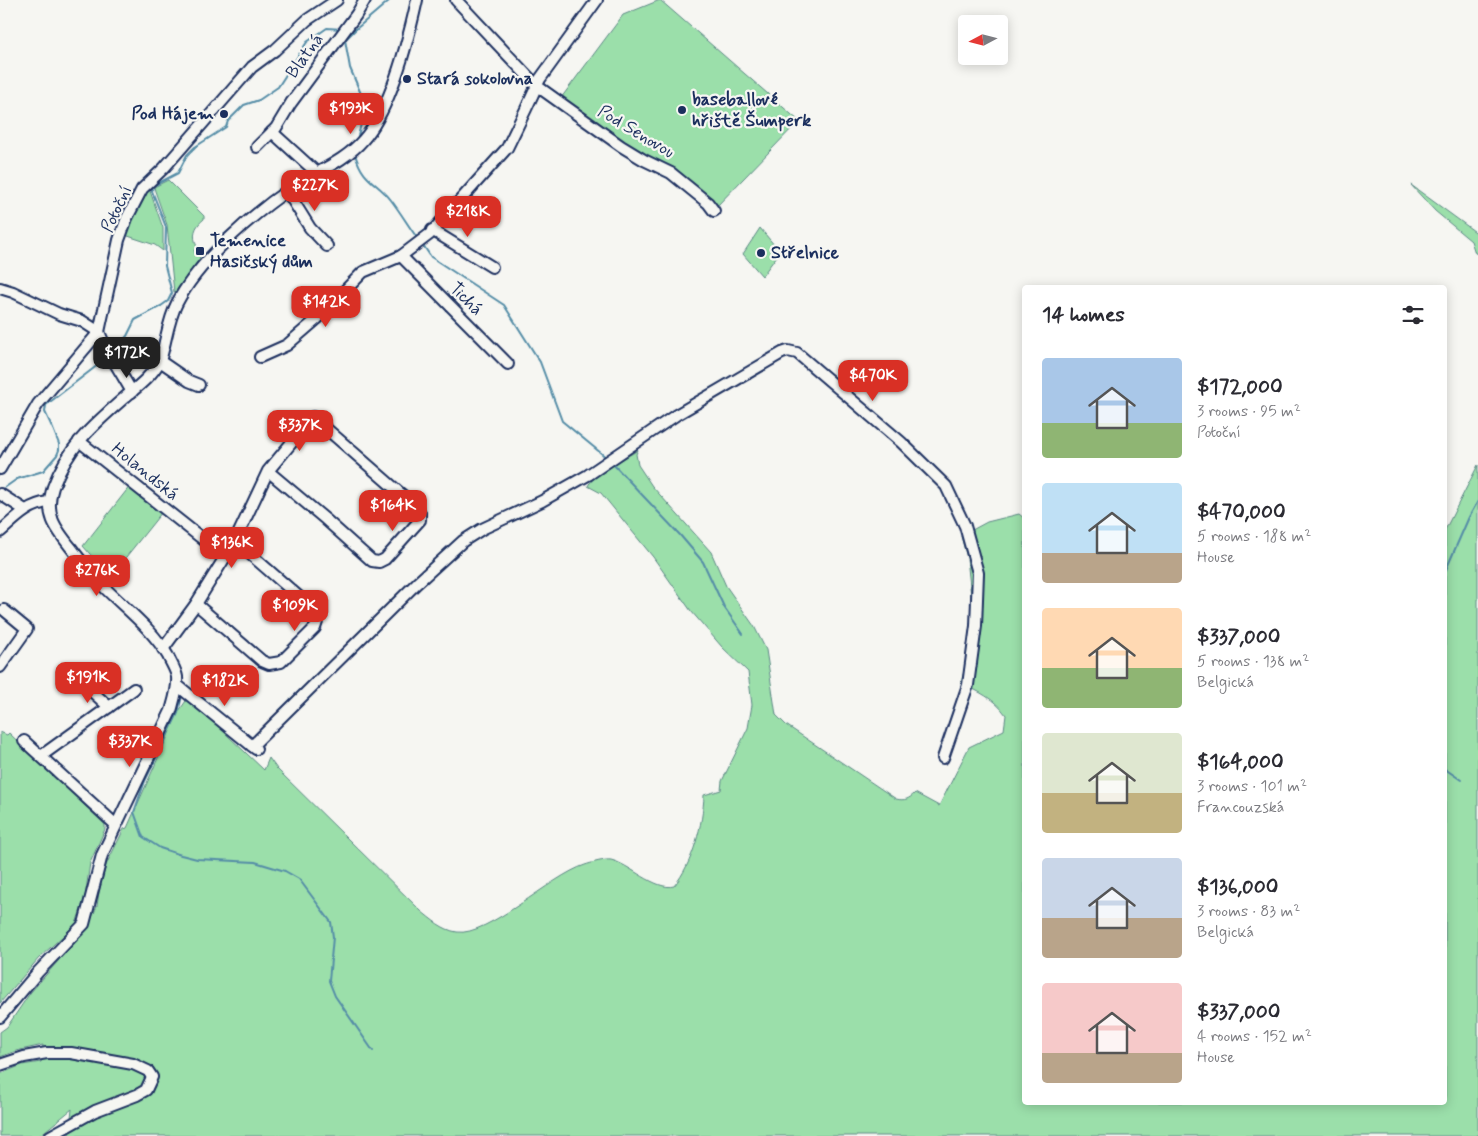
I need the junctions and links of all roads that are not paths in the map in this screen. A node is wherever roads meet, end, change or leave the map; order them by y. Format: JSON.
{"nodes":[{"id":1,"x":337,"y":0,"type":"edge"},
{"id":2,"x":365,"y":0,"type":"edge"},
{"id":3,"x":417,"y":0,"type":"edge"},
{"id":4,"x":456,"y":0,"type":"edge"},
{"id":5,"x":597,"y":0,"type":"edge"},
{"id":6,"x":537,"y":86,"type":"junction"},
{"id":7,"x":272,"y":132,"type":"junction"},
{"id":8,"x":258,"y":147,"type":"dead end"},
{"id":9,"x":317,"y":173,"type":"junction"},
{"id":10,"x":287,"y":191,"type":"junction"},
{"id":11,"x":714,"y":211,"type":"dead end"},
{"id":12,"x":432,"y":230,"type":"junction"},
{"id":13,"x":327,"y":246,"type":"dead end"},
{"id":14,"x":401,"y":256,"type":"junction"},
{"id":15,"x":492,"y":267,"type":"dead end"},
{"id":16,"x":0,"y":288,"type":"edge"},
{"id":17,"x":99,"y":332,"type":"junction"},
{"id":18,"x":260,"y":357,"type":"dead end"},
{"id":19,"x":160,"y":361,"type":"junction"},
{"id":20,"x":508,"y":364,"type":"dead end"},
{"id":21,"x":199,"y":385,"type":"dead end"},
{"id":22,"x":132,"y":392,"type":"junction"},
{"id":23,"x":79,"y":441,"type":"junction"},
{"id":24,"x":0,"y":468,"type":"edge"},
{"id":25,"x":268,"y":471,"type":"junction"},
{"id":26,"x":0,"y":494,"type":"edge"},
{"id":27,"x":49,"y":502,"type":"junction"},
{"id":28,"x":25,"y":510,"type":"junction"},
{"id":29,"x":0,"y":532,"type":"edge"},
{"id":30,"x":235,"y":541,"type":"junction"},
{"id":31,"x":214,"y":548,"type":"dead end"},
{"id":32,"x":196,"y":604,"type":"junction"},
{"id":33,"x":4,"y":610,"type":"dead end"},
{"id":34,"x":163,"y":649,"type":"junction"},
{"id":35,"x":0,"y":667,"type":"edge"},
{"id":36,"x":84,"y":684,"type":"dead end"},
{"id":37,"x":177,"y":685,"type":"junction"},
{"id":38,"x":134,"y":689,"type":"dead end"},
{"id":39,"x":110,"y":707,"type":"junction"},
{"id":40,"x":24,"y":741,"type":"dead end"},
{"id":41,"x":40,"y":756,"type":"junction"},
{"id":42,"x":943,"y":758,"type":"dead end"},
{"id":43,"x":116,"y":825,"type":"junction"},
{"id":44,"x":0,"y":1017,"type":"edge"},
{"id":45,"x":0,"y":1065,"type":"edge"},
{"id":46,"x":50,"y":1136,"type":"edge"}],
"edges":[{"from":1,"to":17,"type":"street","name":"Potoční"},
{"from":2,"to":7,"type":"street","name":"Blatná"},
{"from":3,"to":9,"type":"street"},
{"from":4,"to":6,"type":"street","name":"Pod Senovou"},
{"from":5,"to":6,"type":"street"},
{"from":6,"to":11,"type":"street","name":"Pod Senovou"},
{"from":6,"to":12,"type":"street"},
{"from":7,"to":8,"type":"street","name":"Blatná"},
{"from":7,"to":9,"type":"street"},
{"from":9,"to":10,"type":"street"},
{"from":10,"to":13,"type":"street"},
{"from":10,"to":19,"type":"street"},
{"from":12,"to":14,"type":"street"},
{"from":12,"to":15,"type":"street"},
{"from":14,"to":18,"type":"street"},
{"from":14,"to":20,"type":"street","name":"Tichá"},
{"from":16,"to":17,"type":"street"},
{"from":17,"to":22,"type":"street"},
{"from":17,"to":24,"type":"street","name":"Potoční"},
{"from":19,"to":21,"type":"street"},
{"from":19,"to":22,"type":"street"},
{"from":22,"to":23,"type":"street"},
{"from":23,"to":27,"type":"street"},
{"from":23,"to":31,"type":"street","name":"Holandská"},
{"from":25,"to":25,"type":"street"},
{"from":25,"to":30,"type":"street"},
{"from":26,"to":28,"type":"street"},
{"from":27,"to":28,"type":"street"},
{"from":27,"to":34,"type":"street"},
{"from":28,"to":29,"type":"street"},
{"from":30,"to":32,"type":"street"},
{"from":30,"to":32,"type":"street"},
{"from":32,"to":34,"type":"street"},
{"from":33,"to":35,"type":"street"},
{"from":34,"to":37,"type":"street"},
{"from":36,"to":39,"type":"street"},
{"from":37,"to":42,"type":"street"},
{"from":37,"to":43,"type":"street"},
{"from":38,"to":39,"type":"street"},
{"from":39,"to":41,"type":"street"},
{"from":40,"to":41,"type":"street"},
{"from":41,"to":43,"type":"street"},
{"from":43,"to":44,"type":"street"},
{"from":45,"to":46,"type":"street"}]}
